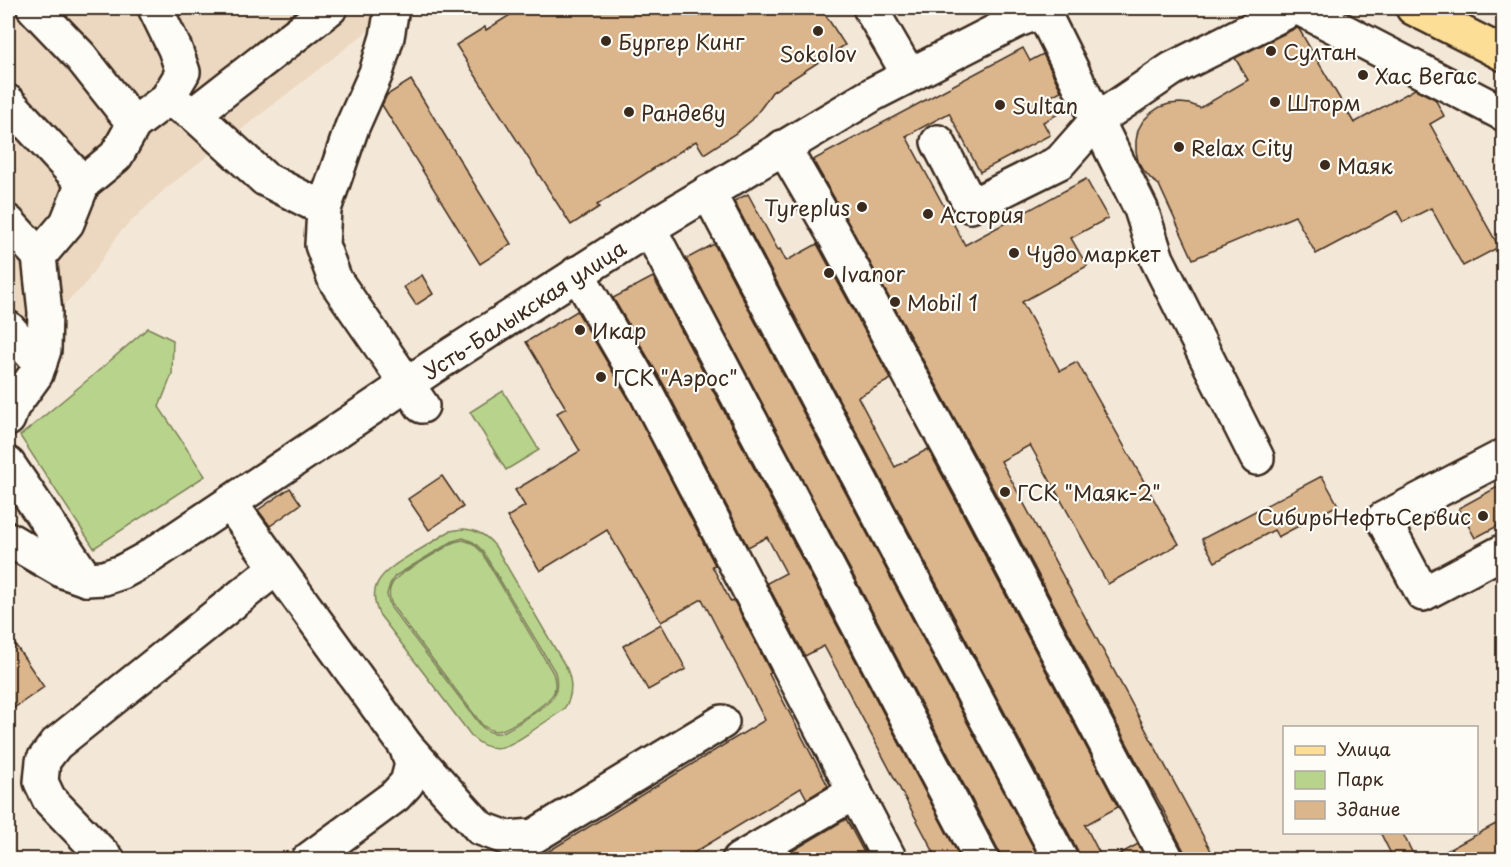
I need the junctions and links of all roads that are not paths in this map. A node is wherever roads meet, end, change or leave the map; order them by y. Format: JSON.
{"nodes":[{"id":1,"x":34,"y":8,"type":"edge"},
{"id":2,"x":155,"y":8,"type":"edge"},
{"id":3,"x":330,"y":8,"type":"edge"},
{"id":4,"x":392,"y":8,"type":"edge"},
{"id":5,"x":870,"y":8,"type":"edge"},
{"id":6,"x":1294,"y":8,"type":"edge"},
{"id":7,"x":1299,"y":8,"type":"edge"},
{"id":8,"x":1413,"y":8,"type":"edge"},
{"id":9,"x":1045,"y":9,"type":"edge"},
{"id":10,"x":1503,"y":54,"type":"edge"},
{"id":11,"x":909,"y":75,"type":"junction"},
{"id":12,"x":8,"y":102,"type":"edge"},
{"id":13,"x":181,"y":107,"type":"junction"},
{"id":14,"x":1503,"y":114,"type":"edge"},
{"id":15,"x":1097,"y":120,"type":"junction"},
{"id":16,"x":134,"y":124,"type":"junction"},
{"id":17,"x":938,"y":142,"type":"dead end"},
{"id":18,"x":783,"y":147,"type":"junction"},
{"id":19,"x":83,"y":183,"type":"junction"},
{"id":20,"x":708,"y":192,"type":"junction"},
{"id":21,"x":324,"y":209,"type":"junction"},
{"id":22,"x":8,"y":222,"type":"edge"},
{"id":23,"x":649,"y":228,"type":"junction"},
{"id":24,"x":39,"y":256,"type":"junction"},
{"id":25,"x":577,"y":273,"type":"junction"},
{"id":26,"x":8,"y":328,"type":"edge"},
{"id":27,"x":40,"y":363,"type":"junction"},
{"id":28,"x":414,"y":395,"type":"junction"},
{"id":29,"x":8,"y":419,"type":"edge"},
{"id":30,"x":1503,"y":456,"type":"edge"},
{"id":31,"x":1257,"y":458,"type":"dead end"},
{"id":32,"x":8,"y":464,"type":"edge"},
{"id":33,"x":230,"y":503,"type":"junction"},
{"id":34,"x":8,"y":539,"type":"edge"},
{"id":35,"x":1503,"y":551,"type":"edge"},
{"id":36,"x":276,"y":568,"type":"junction"},
{"id":37,"x":86,"y":579,"type":"junction"},
{"id":38,"x":722,"y":722,"type":"dead end"},
{"id":39,"x":406,"y":746,"type":"junction"},
{"id":40,"x":855,"y":792,"type":"junction"},
{"id":41,"x":888,"y":859,"type":"edge"},
{"id":42,"x":108,"y":860,"type":"edge"},
{"id":43,"x":308,"y":860,"type":"edge"},
{"id":44,"x":739,"y":860,"type":"edge"},
{"id":45,"x":982,"y":860,"type":"edge"},
{"id":46,"x":1061,"y":860,"type":"edge"},
{"id":47,"x":1167,"y":860,"type":"edge"}],
"edges":[{"from":1,"to":16,"type":"street"},
{"from":2,"to":13,"type":"street"},
{"from":3,"to":13,"type":"street"},
{"from":4,"to":21,"type":"street"},
{"from":5,"to":11,"type":"street"},
{"from":6,"to":15,"type":"street"},
{"from":7,"to":14,"type":"street"},
{"from":8,"to":10,"type":"main road"},
{"from":9,"to":11,"type":"street","name":"Усть-Балыкская улица"},
{"from":9,"to":15,"type":"street"},
{"from":11,"to":18,"type":"street","name":"Усть-Балыкская улица"},
{"from":12,"to":19,"type":"street"},
{"from":13,"to":16,"type":"street"},
{"from":13,"to":21,"type":"street"},
{"from":15,"to":17,"type":"street"},
{"from":15,"to":31,"type":"street"},
{"from":16,"to":19,"type":"street"},
{"from":18,"to":20,"type":"street","name":"Усть-Балыкская улица"},
{"from":18,"to":47,"type":"street"},
{"from":19,"to":24,"type":"street"},
{"from":20,"to":23,"type":"street","name":"Усть-Балыкская улица"},
{"from":20,"to":46,"type":"street"},
{"from":21,"to":28,"type":"street"},
{"from":22,"to":24,"type":"street"},
{"from":23,"to":25,"type":"street","name":"Усть-Балыкская улица"},
{"from":23,"to":45,"type":"street"},
{"from":24,"to":27,"type":"street"},
{"from":25,"to":28,"type":"street","name":"Усть-Балыкская улица"},
{"from":25,"to":40,"type":"street"},
{"from":26,"to":27,"type":"street"},
{"from":27,"to":29,"type":"street"},
{"from":28,"to":33,"type":"street","name":"Усть-Балыкская улица"},
{"from":30,"to":35,"type":"street"},
{"from":32,"to":37,"type":"street"},
{"from":33,"to":36,"type":"street"},
{"from":33,"to":37,"type":"street","name":"Усть-Балыкская улица"},
{"from":34,"to":37,"type":"street"},
{"from":36,"to":39,"type":"street"},
{"from":36,"to":42,"type":"street"},
{"from":38,"to":39,"type":"street"},
{"from":39,"to":43,"type":"street"},
{"from":40,"to":41,"type":"street"},
{"from":40,"to":44,"type":"street"}]}
